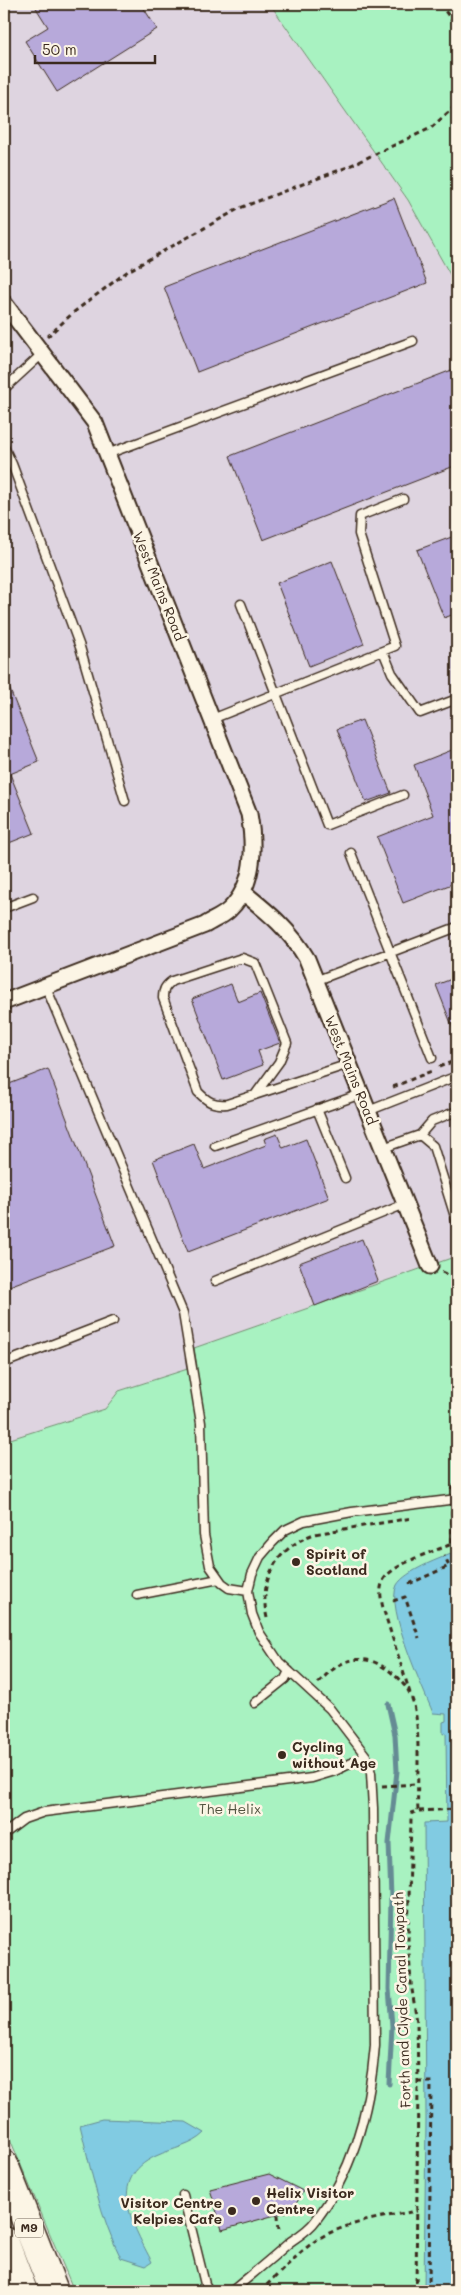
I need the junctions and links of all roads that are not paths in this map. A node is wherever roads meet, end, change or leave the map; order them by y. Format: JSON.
{"nodes":[{"id":1,"x":4,"y":304,"type":"edge"},
{"id":2,"x":413,"y":341,"type":"dead end"},
{"id":3,"x":39,"y":350,"type":"junction"},
{"id":4,"x":4,"y":389,"type":"edge"},
{"id":5,"x":4,"y":447,"type":"edge"},
{"id":6,"x":107,"y":454,"type":"junction"},
{"id":7,"x":403,"y":499,"type":"dead end"},
{"id":8,"x":241,"y":604,"type":"dead end"},
{"id":9,"x":383,"y":651,"type":"junction"},
{"id":10,"x":276,"y":693,"type":"junction"},
{"id":11,"x":457,"y":699,"type":"edge"},
{"id":12,"x":212,"y":719,"type":"junction"},
{"id":13,"x":403,"y":796,"type":"dead end"},
{"id":14,"x":125,"y":802,"type":"dead end"},
{"id":15,"x":351,"y":853,"type":"dead end"},
{"id":16,"x":244,"y":892,"type":"junction"},
{"id":17,"x":33,"y":897,"type":"dead end"},
{"id":18,"x":4,"y":908,"type":"edge"},
{"id":19,"x":457,"y":927,"type":"edge"},
{"id":20,"x":390,"y":953,"type":"junction"},
{"id":21,"x":316,"y":981,"type":"junction"},
{"id":22,"x":46,"y":988,"type":"junction"},
{"id":23,"x":4,"y":1002,"type":"edge"},
{"id":24,"x":432,"y":1058,"type":"dead end"},
{"id":25,"x":349,"y":1064,"type":"junction"},
{"id":26,"x":457,"y":1076,"type":"edge"},
{"id":27,"x":255,"y":1095,"type":"junction"},
{"id":28,"x":364,"y":1101,"type":"junction"},
{"id":29,"x":317,"y":1110,"type":"junction"},
{"id":30,"x":457,"y":1111,"type":"edge"},
{"id":31,"x":420,"y":1135,"type":"junction"},
{"id":32,"x":215,"y":1146,"type":"dead end"},
{"id":33,"x":383,"y":1148,"type":"junction"},
{"id":34,"x":345,"y":1178,"type":"dead end"},
{"id":35,"x":405,"y":1204,"type":"junction"},
{"id":36,"x":457,"y":1223,"type":"edge"},
{"id":37,"x":430,"y":1266,"type":"dead end"},
{"id":38,"x":215,"y":1281,"type":"dead end"},
{"id":39,"x":113,"y":1321,"type":"dead end"},
{"id":40,"x":4,"y":1363,"type":"edge"},
{"id":41,"x":457,"y":1498,"type":"edge"},
{"id":42,"x":219,"y":1579,"type":"junction"},
{"id":43,"x":248,"y":1591,"type":"junction"},
{"id":44,"x":137,"y":1595,"type":"dead end"},
{"id":45,"x":289,"y":1671,"type":"junction"},
{"id":46,"x":256,"y":1703,"type":"dead end"},
{"id":47,"x":366,"y":1756,"type":"junction"},
{"id":48,"x":8,"y":1831,"type":"dead end"},
{"id":49,"x":4,"y":2165,"type":"edge"},
{"id":50,"x":183,"y":2195,"type":"dead end"},
{"id":51,"x":4,"y":2241,"type":"edge"},
{"id":52,"x":23,"y":2291,"type":"edge"},
{"id":53,"x":54,"y":2291,"type":"edge"},
{"id":54,"x":209,"y":2291,"type":"edge"},
{"id":55,"x":232,"y":2291,"type":"edge"}],
"edges":[{"from":1,"to":3,"type":"street","name":"West Mains Road"},
{"from":2,"to":6,"type":"lane"},
{"from":3,"to":4,"type":"lane"},
{"from":3,"to":6,"type":"street","name":"West Mains Road"},
{"from":5,"to":14,"type":"lane"},
{"from":6,"to":12,"type":"street","name":"West Mains Road"},
{"from":7,"to":9,"type":"lane"},
{"from":8,"to":10,"type":"lane"},
{"from":9,"to":10,"type":"lane"},
{"from":9,"to":11,"type":"lane"},
{"from":10,"to":12,"type":"lane"},
{"from":10,"to":13,"type":"lane"},
{"from":12,"to":16,"type":"street","name":"West Mains Road"},
{"from":15,"to":20,"type":"lane"},
{"from":16,"to":21,"type":"street","name":"West Mains Road"},
{"from":16,"to":22,"type":"street","name":"West Mains Road"},
{"from":17,"to":18,"type":"lane"},
{"from":19,"to":20,"type":"lane"},
{"from":20,"to":21,"type":"lane"},
{"from":20,"to":24,"type":"lane"},
{"from":21,"to":25,"type":"street","name":"West Mains Road"},
{"from":22,"to":23,"type":"street","name":"West Mains Road"},
{"from":22,"to":42,"type":"lane"},
{"from":25,"to":27,"type":"lane"},
{"from":25,"to":28,"type":"street","name":"West Mains Road"},
{"from":26,"to":28,"type":"lane"},
{"from":27,"to":27,"type":"lane"},
{"from":28,"to":29,"type":"lane"},
{"from":28,"to":33,"type":"street","name":"West Mains Road"},
{"from":29,"to":32,"type":"lane"},
{"from":29,"to":34,"type":"lane"},
{"from":30,"to":31,"type":"lane"},
{"from":31,"to":33,"type":"lane"},
{"from":31,"to":36,"type":"lane"},
{"from":33,"to":35,"type":"street","name":"West Mains Road"},
{"from":35,"to":37,"type":"street","name":"West Mains Road"},
{"from":35,"to":38,"type":"lane"},
{"from":39,"to":40,"type":"lane"},
{"from":41,"to":43,"type":"lane"},
{"from":42,"to":43,"type":"lane"},
{"from":42,"to":44,"type":"lane"},
{"from":43,"to":45,"type":"lane"},
{"from":45,"to":46,"type":"lane"},
{"from":45,"to":47,"type":"lane"},
{"from":47,"to":48,"type":"lane"},
{"from":47,"to":55,"type":"lane"},
{"from":49,"to":53,"type":"highway","number":"M9"},
{"from":50,"to":54,"type":"lane"},
{"from":51,"to":52,"type":"highway","number":"M9"}]}
